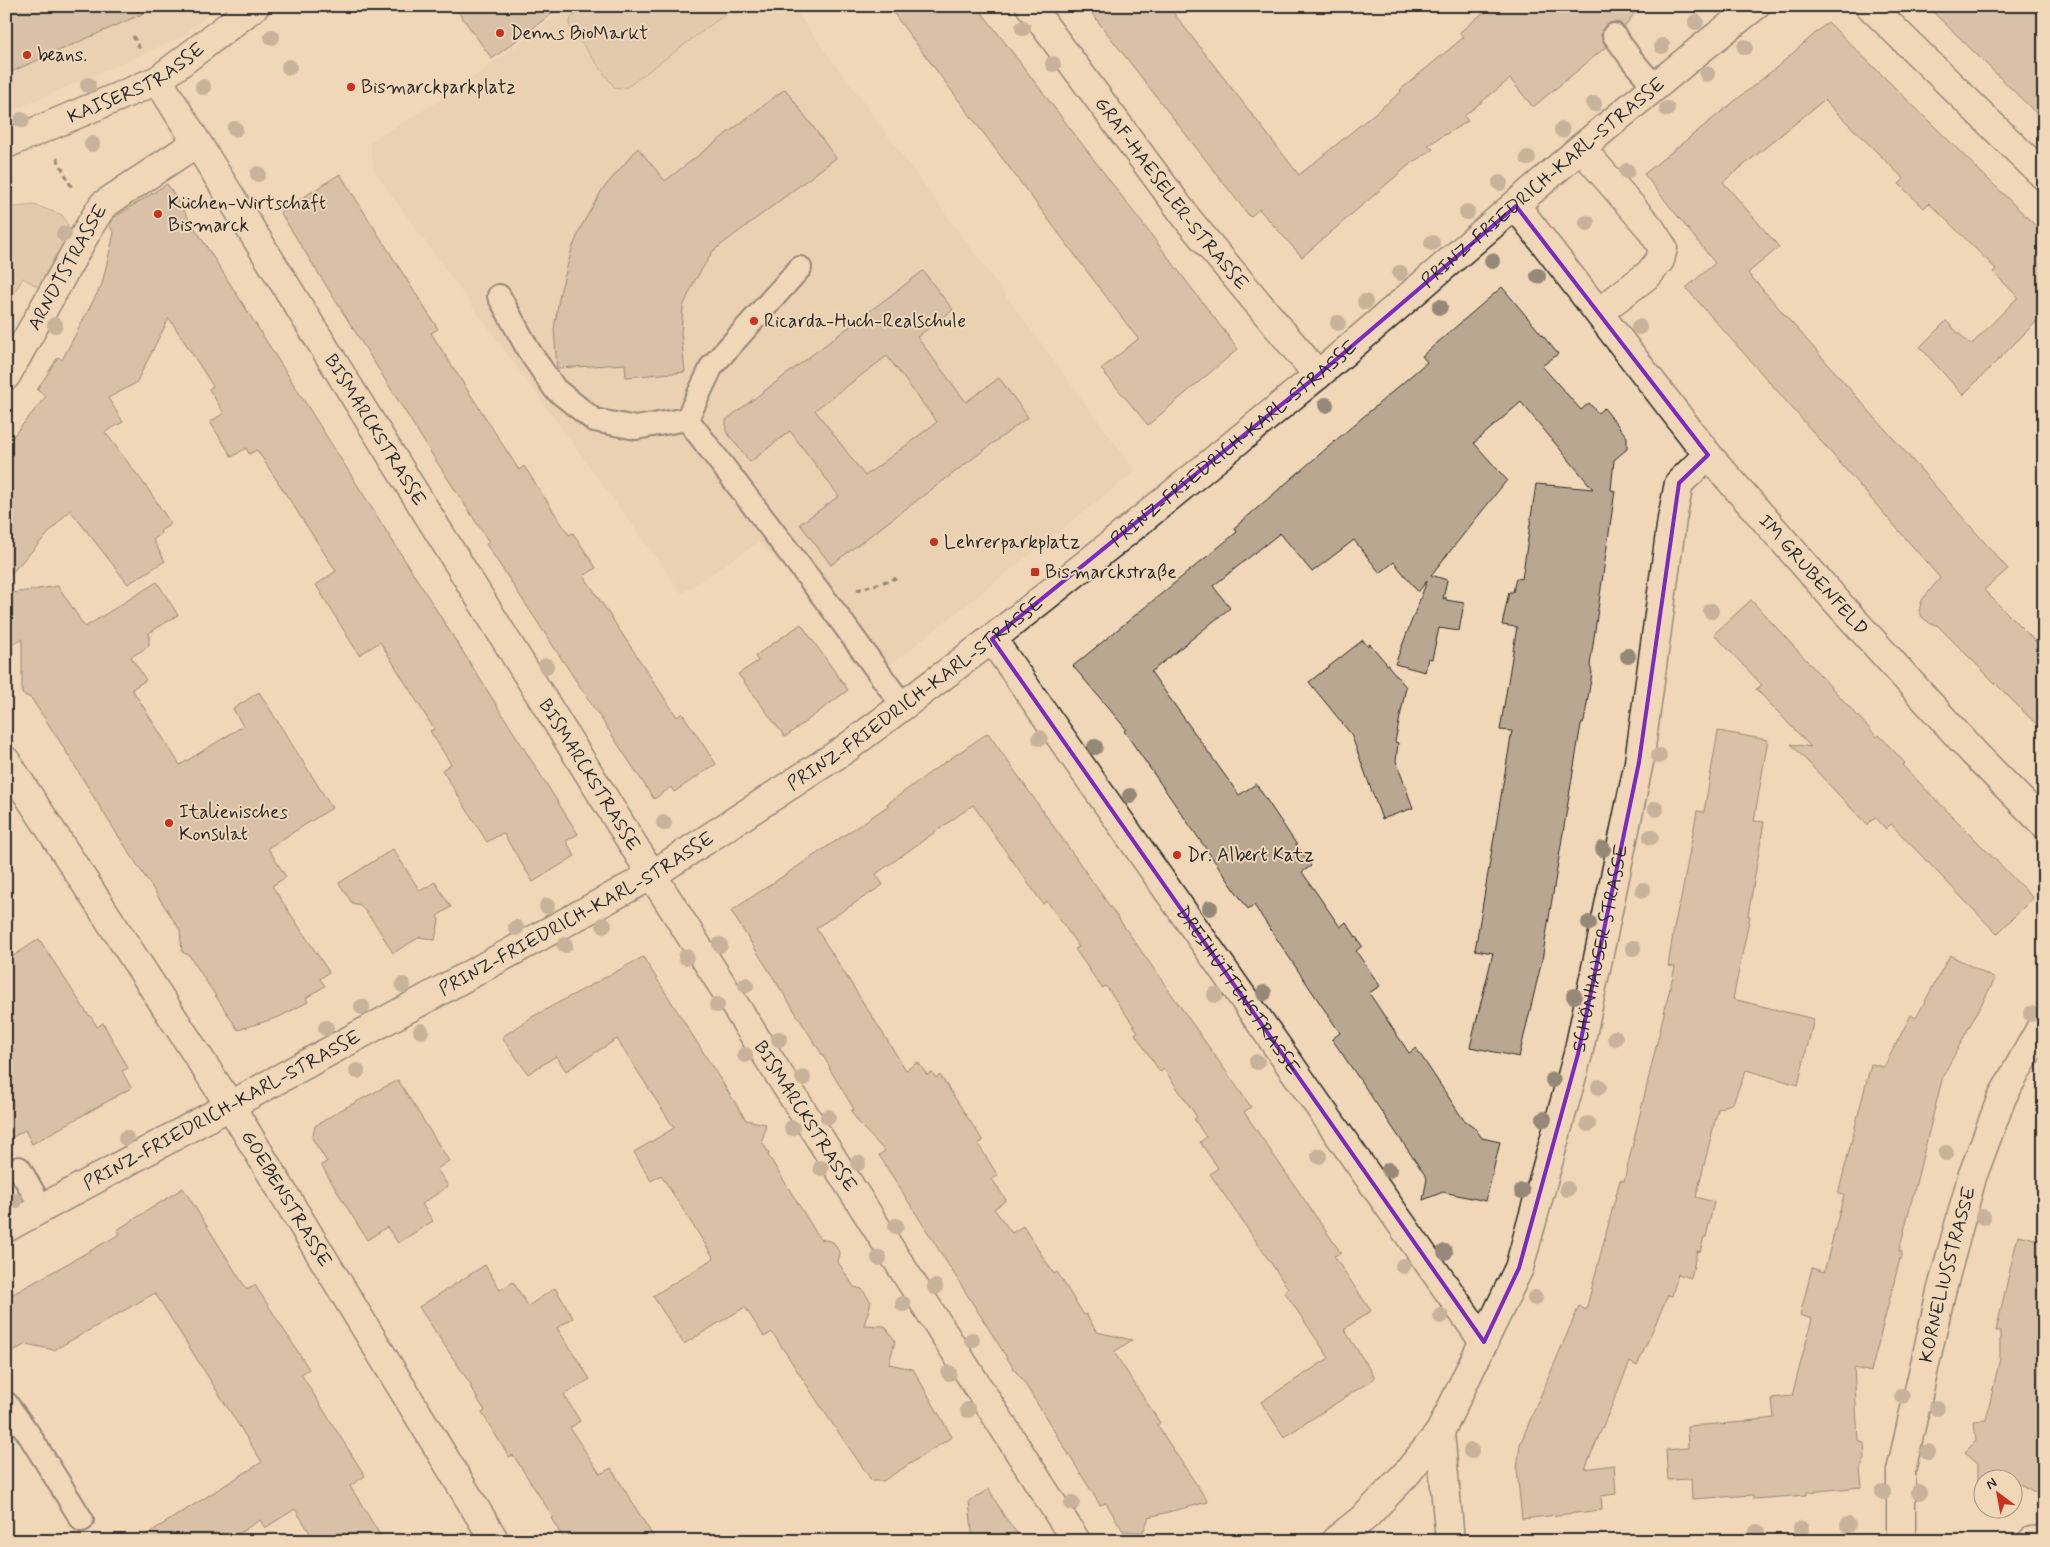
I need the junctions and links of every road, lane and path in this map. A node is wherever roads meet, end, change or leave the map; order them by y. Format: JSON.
{"nodes":[{"id":1,"x":255,"y":6,"type":"edge"},
{"id":2,"x":1030,"y":6,"type":"edge"},
{"id":3,"x":1755,"y":6,"type":"edge"},
{"id":4,"x":1870,"y":6,"type":"edge"},
{"id":5,"x":1614,"y":35,"type":"dead end"},
{"id":6,"x":158,"y":80,"type":"junction"},
{"id":7,"x":1655,"y":87,"type":"junction"},
{"id":8,"x":41,"y":129,"type":"junction"},
{"id":9,"x":196,"y":143,"type":"junction"},
{"id":10,"x":6,"y":144,"type":"edge"},
{"id":11,"x":1582,"y":148,"type":"junction"},
{"id":12,"x":2044,"y":176,"type":"edge"},
{"id":13,"x":1516,"y":206,"type":"junction"},
{"id":14,"x":90,"y":224,"type":"junction"},
{"id":15,"x":800,"y":268,"type":"dead end"},
{"id":16,"x":499,"y":296,"type":"dead end"},
{"id":17,"x":1599,"y":312,"type":"junction"},
{"id":18,"x":1318,"y":375,"type":"junction"},
{"id":19,"x":6,"y":376,"type":"edge"},
{"id":20,"x":687,"y":418,"type":"junction"},
{"id":21,"x":1708,"y":455,"type":"junction"},
{"id":22,"x":897,"y":578,"type":"dead end"},
{"id":23,"x":831,"y":607,"type":"junction"},
{"id":24,"x":992,"y":639,"type":"junction"},
{"id":25,"x":904,"y":706,"type":"junction"},
{"id":26,"x":6,"y":761,"type":"edge"},
{"id":27,"x":2044,"y":824,"type":"edge"},
{"id":28,"x":652,"y":875,"type":"junction"},
{"id":29,"x":2044,"y":1022,"type":"edge"},
{"id":30,"x":230,"y":1107,"type":"junction"},
{"id":31,"x":19,"y":1168,"type":"dead end"},
{"id":32,"x":42,"y":1208,"type":"junction"},
{"id":33,"x":6,"y":1228,"type":"edge"},
{"id":34,"x":1484,"y":1342,"type":"junction"},
{"id":35,"x":6,"y":1403,"type":"edge"},
{"id":36,"x":1440,"y":1432,"type":"junction"},
{"id":37,"x":82,"y":1520,"type":"dead end"},
{"id":38,"x":2044,"y":1540,"type":"edge"},
{"id":39,"x":495,"y":1541,"type":"edge"},
{"id":40,"x":1076,"y":1541,"type":"edge"},
{"id":41,"x":1335,"y":1541,"type":"edge"},
{"id":42,"x":1450,"y":1541,"type":"edge"},
{"id":43,"x":1901,"y":1541,"type":"edge"},
{"id":44,"x":2032,"y":1541,"type":"edge"}],
"edges":[{"from":1,"to":6,"type":"street","name":"KAISERSTRASSE"},
{"from":2,"to":18,"type":"street","name":"GRAF-HAESELER-STRASSE"},
{"from":3,"to":7,"type":"street","name":"PRINZ-FRIEDRICH-KARL-STRASSE"},
{"from":4,"to":12,"type":"street"},
{"from":5,"to":7,"type":"lane"},
{"from":6,"to":8,"type":"street","name":"KAISERSTRASSE"},
{"from":6,"to":9,"type":"street","name":"BISMARCKSTRASSE"},
{"from":7,"to":11,"type":"street","name":"PRINZ-FRIEDRICH-KARL-STRASSE"},
{"from":8,"to":10,"type":"street","name":"KAISERSTRASSE"},
{"from":8,"to":14,"type":"path"},
{"from":9,"to":14,"type":"street","name":"ARNDTSTRASSE"},
{"from":9,"to":28,"type":"street","name":"BISMARCKSTRASSE"},
{"from":11,"to":13,"type":"street","name":"PRINZ-FRIEDRICH-KARL-STRASSE"},
{"from":11,"to":17,"type":"street"},
{"from":13,"to":17,"type":"street","name":"IM GRUBENFELD"},
{"from":13,"to":18,"type":"street","name":"PRINZ-FRIEDRICH-KARL-STRASSE"},
{"from":14,"to":19,"type":"street","name":"ARNDTSTRASSE"},
{"from":15,"to":20,"type":"lane"},
{"from":16,"to":20,"type":"lane"},
{"from":17,"to":21,"type":"street","name":"IM GRUBENFELD"},
{"from":18,"to":24,"type":"street","name":"PRINZ-FRIEDRICH-KARL-STRASSE"},
{"from":20,"to":23,"type":"lane"},
{"from":21,"to":27,"type":"street","name":"IM GRUBENFELD"},
{"from":21,"to":34,"type":"street","name":"SCHÖNHAUSER STRASSE"},
{"from":22,"to":23,"type":"path"},
{"from":23,"to":25,"type":"lane"},
{"from":24,"to":25,"type":"street","name":"PRINZ-FRIEDRICH-KARL-STRASSE"},
{"from":24,"to":34,"type":"street","name":"DREIHÜTTENSTRASSE"},
{"from":25,"to":28,"type":"street","name":"PRINZ-FRIEDRICH-KARL-STRASSE"},
{"from":26,"to":30,"type":"street","name":"GOEBENSTRASSE"},
{"from":28,"to":30,"type":"street","name":"PRINZ-FRIEDRICH-KARL-STRASSE"},
{"from":28,"to":40,"type":"street","name":"BISMARCKSTRASSE"},
{"from":29,"to":43,"type":"street","name":"KORNELIUSSTRASSE"},
{"from":30,"to":32,"type":"street","name":"PRINZ-FRIEDRICH-KARL-STRASSE"},
{"from":30,"to":39,"type":"street","name":"GOEBENSTRASSE"},
{"from":31,"to":32,"type":"lane"},
{"from":32,"to":33,"type":"street","name":"PRINZ-FRIEDRICH-KARL-STRASSE"},
{"from":34,"to":36,"type":"street","name":"SCHÖNHAUSER STRASSE"},
{"from":35,"to":37,"type":"lane"},
{"from":36,"to":41,"type":"street","name":"SCHÖNHAUSER STRASSE"},
{"from":36,"to":42,"type":"street"},
{"from":38,"to":44,"type":"street"}]}
